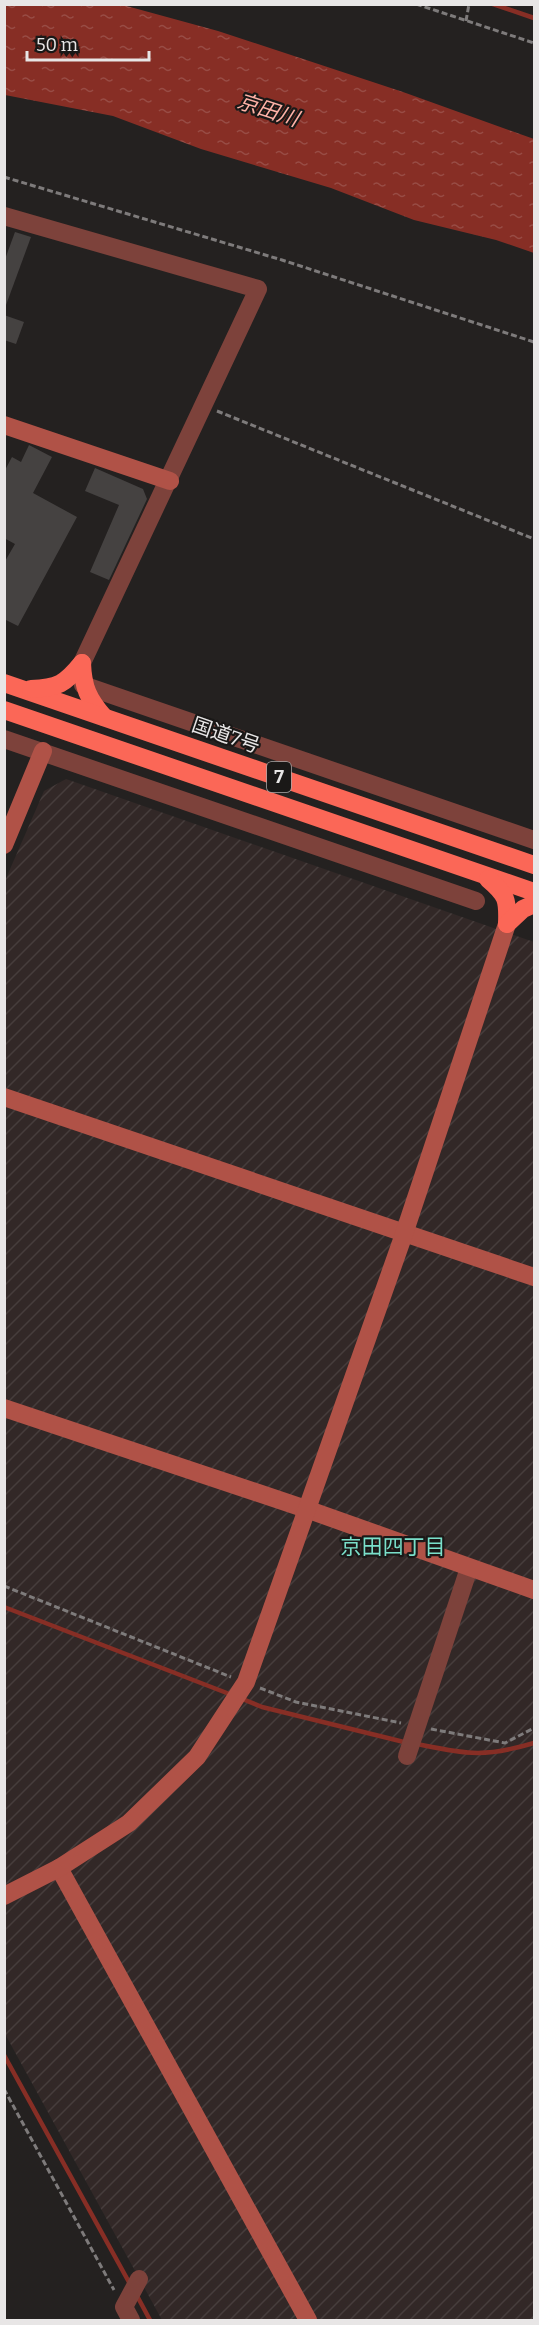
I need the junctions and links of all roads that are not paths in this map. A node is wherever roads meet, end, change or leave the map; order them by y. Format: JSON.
{"nodes":[{"id":1,"x":4,"y":216,"type":"edge"},
{"id":2,"x":4,"y":425,"type":"edge"},
{"id":3,"x":170,"y":481,"type":"junction"},
{"id":4,"x":82,"y":663,"type":"junction"},
{"id":5,"x":4,"y":683,"type":"edge"},
{"id":6,"x":83,"y":685,"type":"junction"},
{"id":7,"x":23,"y":689,"type":"junction"},
{"id":8,"x":4,"y":710,"type":"edge"},
{"id":9,"x":104,"y":717,"type":"junction"},
{"id":10,"x":4,"y":740,"type":"edge"},
{"id":11,"x":43,"y":751,"type":"junction"},
{"id":12,"x":534,"y":840,"type":"edge"},
{"id":13,"x":4,"y":845,"type":"edge"},
{"id":14,"x":534,"y":865,"type":"edge"},
{"id":15,"x":484,"y":875,"type":"junction"},
{"id":16,"x":534,"y":892,"type":"edge"},
{"id":17,"x":476,"y":901,"type":"dead end"},
{"id":18,"x":534,"y":904,"type":"edge"},
{"id":19,"x":507,"y":924,"type":"junction"},
{"id":20,"x":4,"y":1097,"type":"edge"},
{"id":21,"x":404,"y":1234,"type":"junction"},
{"id":22,"x":534,"y":1277,"type":"edge"},
{"id":23,"x":4,"y":1408,"type":"edge"},
{"id":24,"x":309,"y":1510,"type":"junction"},
{"id":25,"x":469,"y":1568,"type":"junction"},
{"id":26,"x":534,"y":1590,"type":"edge"},
{"id":27,"x":407,"y":1756,"type":"dead end"},
{"id":28,"x":59,"y":1868,"type":"junction"},
{"id":29,"x":4,"y":1896,"type":"edge"},
{"id":30,"x":139,"y":2279,"type":"dead end"},
{"id":31,"x":127,"y":2309,"type":"edge"},
{"id":32,"x":309,"y":2320,"type":"edge"}],
"edges":[{"from":1,"to":3,"type":"street"},
{"from":2,"to":3,"type":"street"},
{"from":3,"to":4,"type":"street"},
{"from":4,"to":6,"type":"highway"},
{"from":4,"to":7,"type":"highway"},
{"from":5,"to":7,"type":"highway","name":"国道7号","number":"7"},
{"from":6,"to":9,"type":"highway"},
{"from":6,"to":12,"type":"street"},
{"from":7,"to":9,"type":"highway","name":"国道7号","number":"7"},
{"from":8,"to":15,"type":"highway","number":"7"},
{"from":9,"to":14,"type":"highway","name":"国道7号","number":"7"},
{"from":10,"to":11,"type":"street"},
{"from":11,"to":13,"type":"street"},
{"from":11,"to":17,"type":"street"},
{"from":15,"to":16,"type":"highway","number":"7"},
{"from":15,"to":19,"type":"highway"},
{"from":18,"to":19,"type":"highway"},
{"from":19,"to":21,"type":"street"},
{"from":20,"to":21,"type":"street"},
{"from":21,"to":22,"type":"street"},
{"from":21,"to":24,"type":"street"},
{"from":23,"to":24,"type":"street"},
{"from":24,"to":25,"type":"street"},
{"from":24,"to":28,"type":"street"},
{"from":25,"to":26,"type":"street"},
{"from":25,"to":27,"type":"street"},
{"from":28,"to":29,"type":"street"},
{"from":28,"to":32,"type":"street"},
{"from":30,"to":31,"type":"street"}]}
